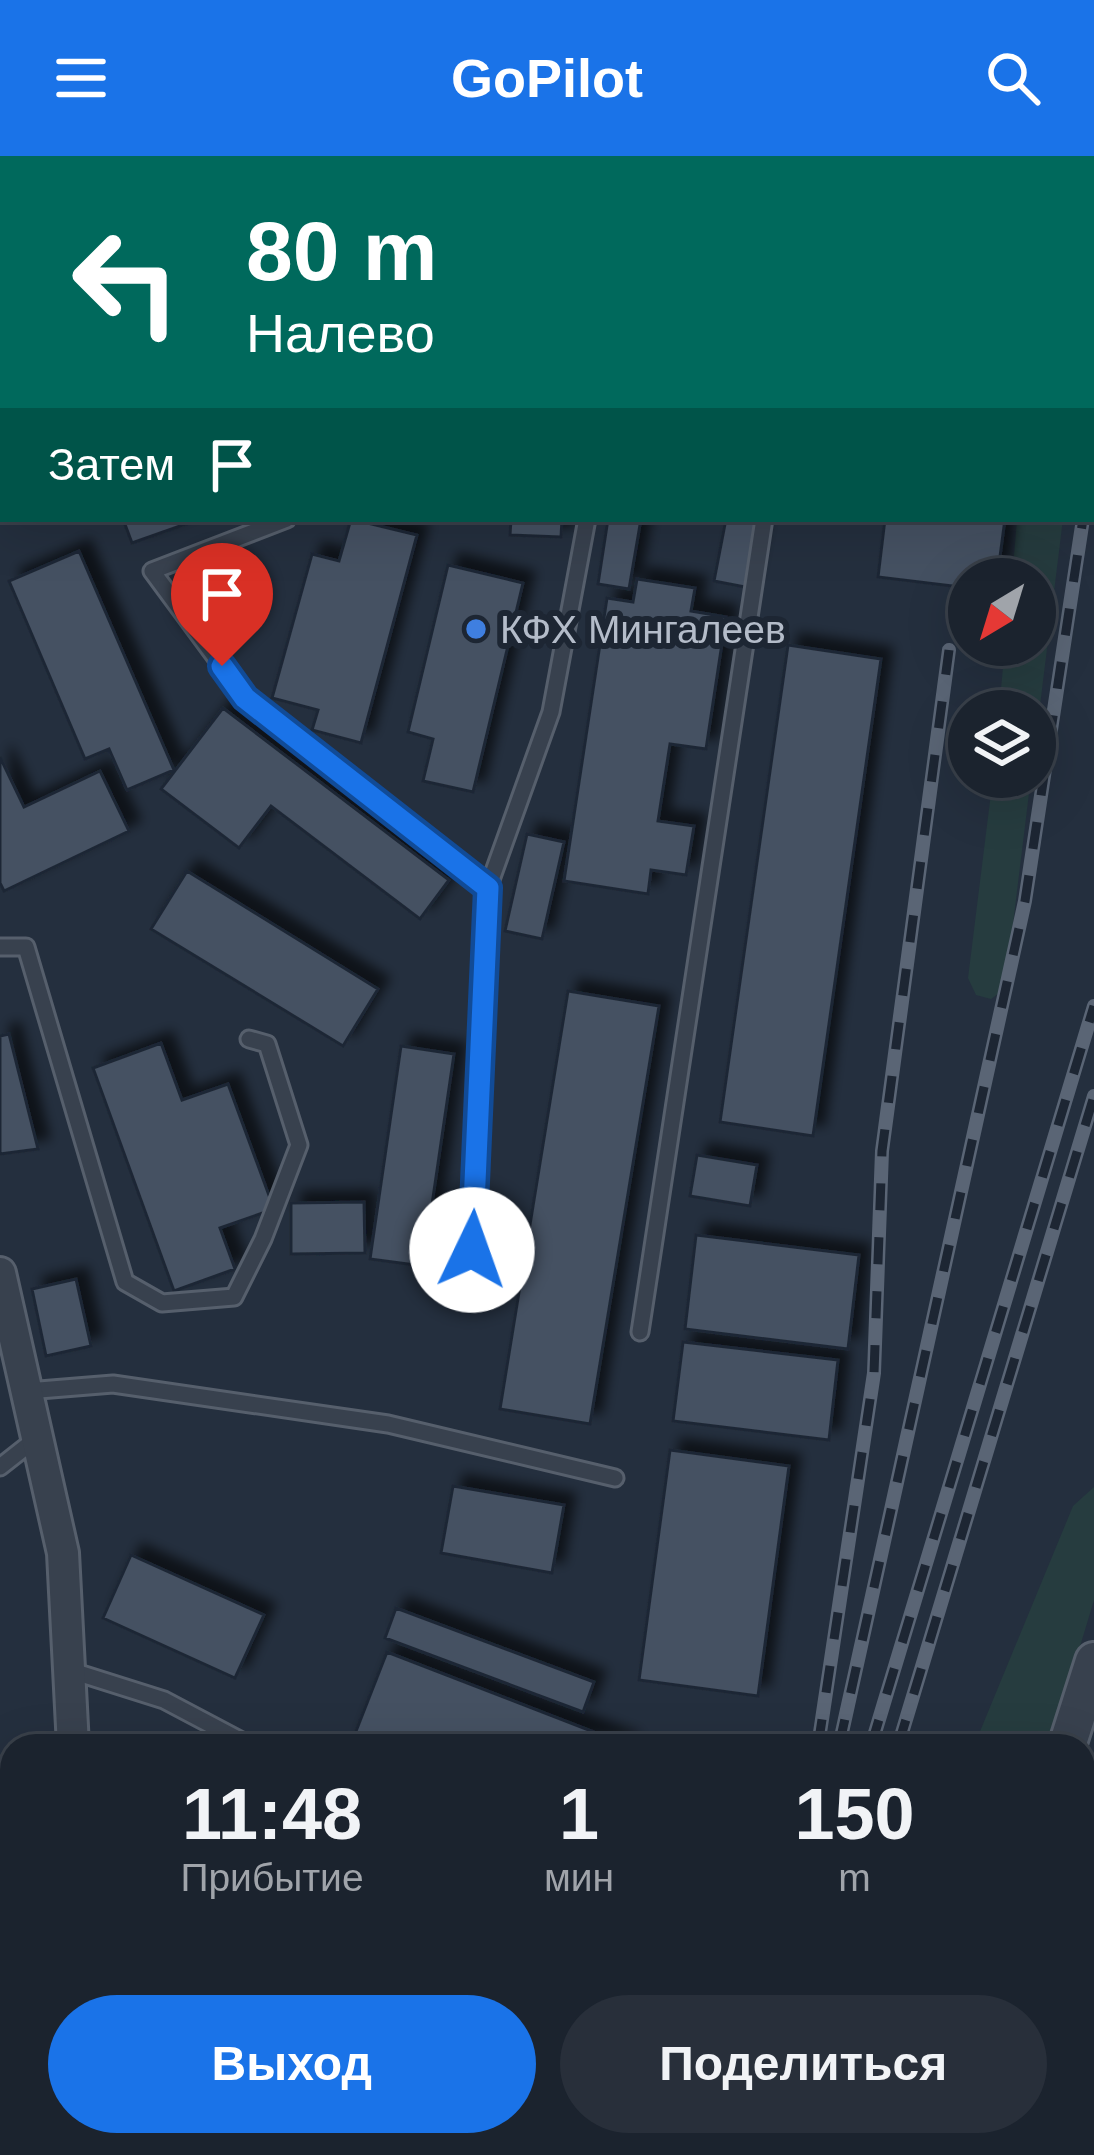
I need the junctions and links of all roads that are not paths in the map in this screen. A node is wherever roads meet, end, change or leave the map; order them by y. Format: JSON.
{"nodes":[{"id":1,"x":278,"y":522,"type":"edge"},
{"id":2,"x":585,"y":522,"type":"edge"},
{"id":3,"x":764,"y":522,"type":"edge"},
{"id":4,"x":488,"y":888,"type":"junction"},
{"id":5,"x":0,"y":947,"type":"edge"},
{"id":6,"x":249,"y":1039,"type":"dead end"},
{"id":7,"x":472,"y":1250,"type":"dead end"},
{"id":8,"x":0,"y":1274,"type":"edge"},
{"id":9,"x":640,"y":1332,"type":"dead end"},
{"id":10,"x":27,"y":1390,"type":"junction"},
{"id":11,"x":37,"y":1438,"type":"junction"},
{"id":12,"x":0,"y":1467,"type":"edge"},
{"id":13,"x":615,"y":1478,"type":"dead end"},
{"id":14,"x":1094,"y":1661,"type":"edge"},
{"id":15,"x":69,"y":1670,"type":"junction"},
{"id":16,"x":72,"y":1734,"type":"edge"},
{"id":17,"x":228,"y":1734,"type":"edge"},
{"id":18,"x":1071,"y":1734,"type":"edge"}],
"edges":[{"from":1,"to":4,"type":"lane"},
{"from":2,"to":4,"type":"lane"},
{"from":3,"to":9,"type":"lane"},
{"from":4,"to":7,"type":"lane"},
{"from":5,"to":6,"type":"lane"},
{"from":8,"to":10,"type":"street"},
{"from":10,"to":11,"type":"street"},
{"from":10,"to":13,"type":"lane"},
{"from":11,"to":12,"type":"lane"},
{"from":11,"to":15,"type":"street"},
{"from":14,"to":18,"type":"street"},
{"from":15,"to":16,"type":"street"},
{"from":15,"to":17,"type":"lane"}]}
